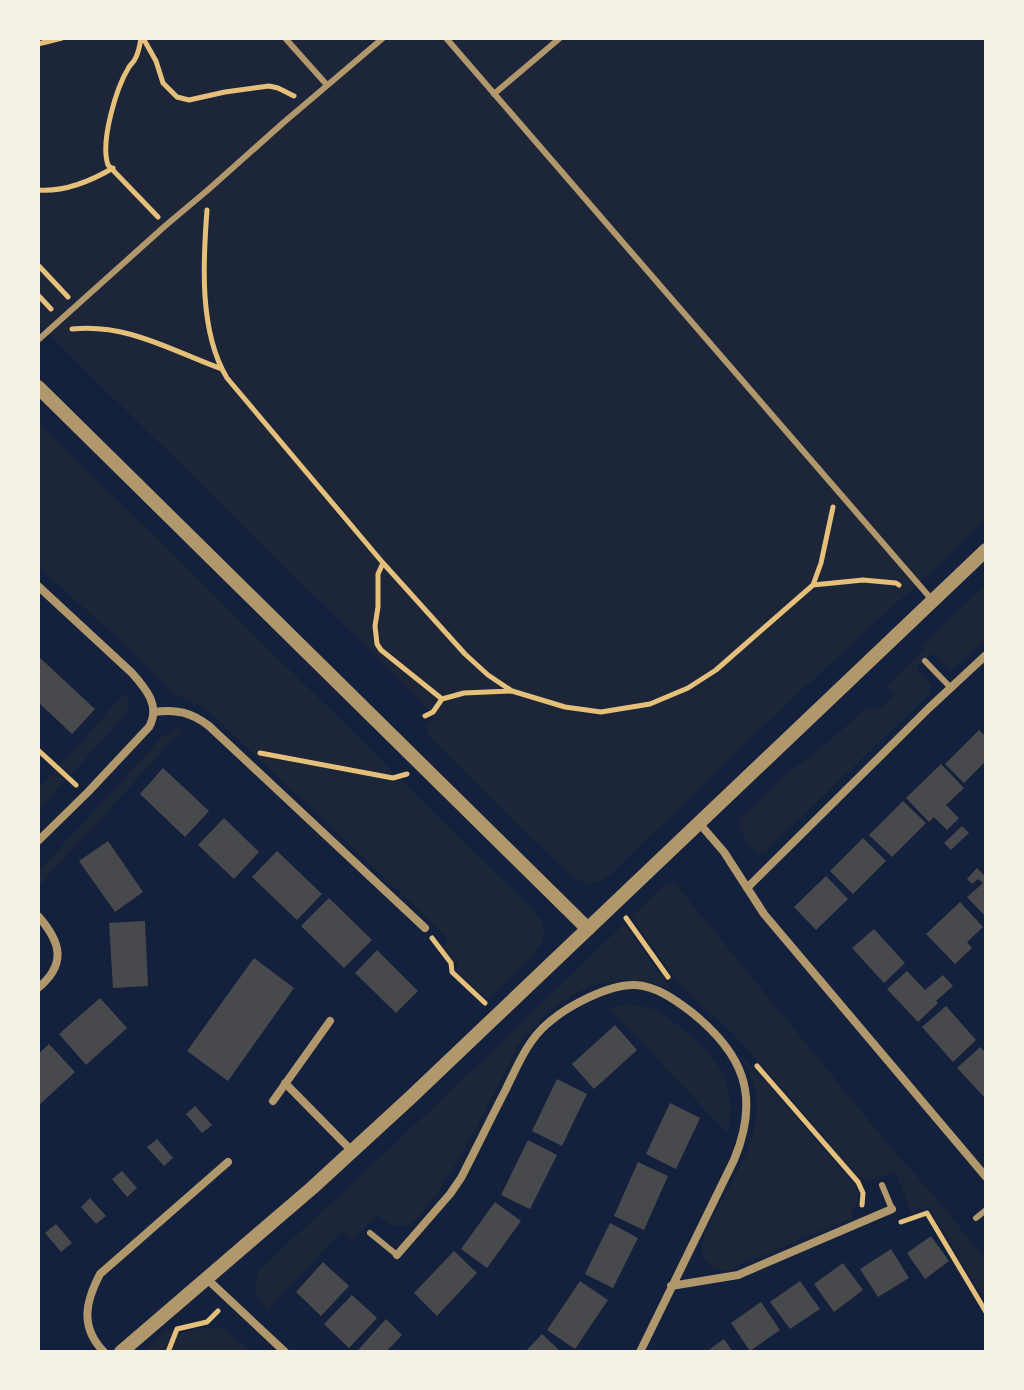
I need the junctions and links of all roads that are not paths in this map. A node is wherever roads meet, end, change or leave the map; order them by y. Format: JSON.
{"nodes":[{"id":1,"x":285,"y":38,"type":"edge"},
{"id":2,"x":383,"y":38,"type":"edge"},
{"id":3,"x":446,"y":38,"type":"edge"},
{"id":4,"x":560,"y":38,"type":"edge"},
{"id":5,"x":327,"y":85,"type":"junction"},
{"id":6,"x":494,"y":94,"type":"junction"},
{"id":7,"x":38,"y":340,"type":"edge"},
{"id":8,"x":38,"y":387,"type":"edge"},
{"id":9,"x":986,"y":550,"type":"edge"},
{"id":10,"x":38,"y":586,"type":"edge"},
{"id":11,"x":933,"y":601,"type":"junction"},
{"id":12,"x":986,"y":655,"type":"edge"},
{"id":13,"x":925,"y":661,"type":"dead end"},
{"id":14,"x":951,"y":688,"type":"junction"},
{"id":15,"x":154,"y":712,"type":"junction"},
{"id":16,"x":699,"y":823,"type":"junction"},
{"id":17,"x":38,"y":841,"type":"edge"},
{"id":18,"x":747,"y":888,"type":"junction"},
{"id":19,"x":38,"y":916,"type":"edge"},
{"id":20,"x":425,"y":928,"type":"road end"},
{"id":21,"x":588,"y":929,"type":"junction"},
{"id":22,"x":38,"y":988,"type":"edge"},
{"id":23,"x":330,"y":1021,"type":"dead end"},
{"id":24,"x":285,"y":1083,"type":"junction"},
{"id":25,"x":273,"y":1101,"type":"dead end"},
{"id":26,"x":352,"y":1151,"type":"junction"},
{"id":27,"x":228,"y":1162,"type":"dead end"},
{"id":28,"x":986,"y":1177,"type":"edge"},
{"id":29,"x":882,"y":1185,"type":"dead end"},
{"id":30,"x":892,"y":1209,"type":"joint"},
{"id":31,"x":986,"y":1210,"type":"edge"},
{"id":32,"x":976,"y":1218,"type":"dead end"},
{"id":33,"x":370,"y":1233,"type":"dead end"},
{"id":34,"x":397,"y":1255,"type":"joint"},
{"id":35,"x":206,"y":1278,"type":"junction"},
{"id":36,"x":671,"y":1286,"type":"junction"},
{"id":37,"x":104,"y":1352,"type":"edge"},
{"id":38,"x":121,"y":1352,"type":"edge"},
{"id":39,"x":285,"y":1352,"type":"edge"},
{"id":40,"x":640,"y":1352,"type":"edge"}],
"edges":[{"from":1,"to":5,"type":"lane"},
{"from":2,"to":5,"type":"lane"},
{"from":3,"to":6,"type":"lane"},
{"from":4,"to":6,"type":"lane"},
{"from":5,"to":7,"type":"lane"},
{"from":6,"to":11,"type":"lane"},
{"from":8,"to":21,"type":"street"},
{"from":9,"to":11,"type":"street"},
{"from":10,"to":15,"type":"street"},
{"from":11,"to":16,"type":"street"},
{"from":12,"to":14,"type":"street"},
{"from":13,"to":14,"type":"lane"},
{"from":14,"to":18,"type":"street"},
{"from":15,"to":17,"type":"street"},
{"from":15,"to":20,"type":"street"},
{"from":16,"to":18,"type":"street"},
{"from":16,"to":21,"type":"street"},
{"from":18,"to":28,"type":"street"},
{"from":19,"to":22,"type":"street"},
{"from":21,"to":26,"type":"street"},
{"from":23,"to":24,"type":"street"},
{"from":24,"to":25,"type":"street"},
{"from":24,"to":26,"type":"street"},
{"from":26,"to":35,"type":"street"},
{"from":27,"to":37,"type":"street"},
{"from":29,"to":30,"type":"lane"},
{"from":30,"to":36,"type":"street"},
{"from":31,"to":32,"type":"lane"},
{"from":33,"to":34,"type":"lane"},
{"from":34,"to":36,"type":"street"},
{"from":35,"to":38,"type":"street"},
{"from":35,"to":39,"type":"street"},
{"from":36,"to":40,"type":"street"}]}
